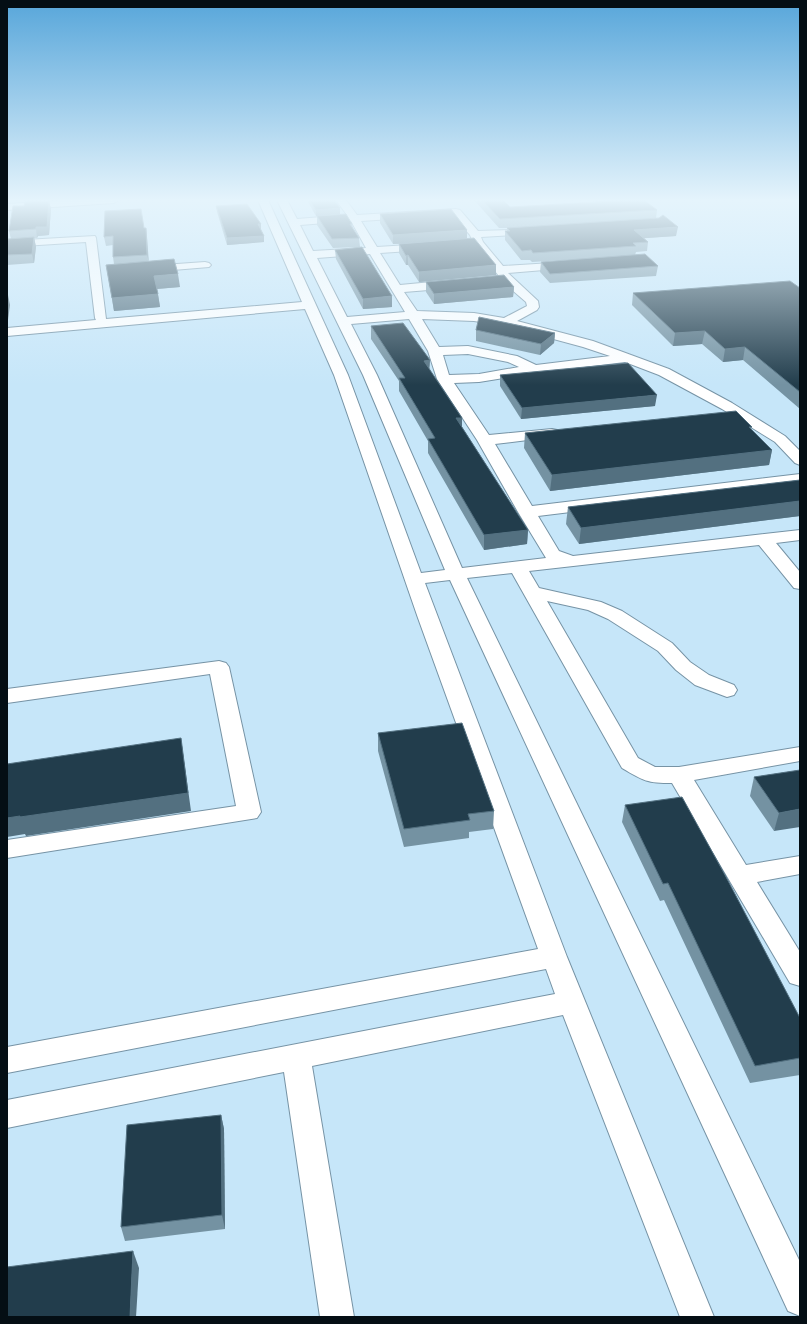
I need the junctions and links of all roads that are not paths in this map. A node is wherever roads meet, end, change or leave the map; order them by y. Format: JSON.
{"nodes":[{"id":1,"x":96,"y":262,"type":"edge"},
{"id":2,"x":291,"y":262,"type":"edge"},
{"id":3,"x":313,"y":262,"type":"edge"},
{"id":4,"x":380,"y":262,"type":"edge"},
{"id":5,"x":495,"y":262,"type":"edge"},
{"id":6,"x":205,"y":264,"type":"dead end"},
{"id":7,"x":576,"y":264,"type":"edge"},
{"id":8,"x":134,"y":270,"type":"edge"},
{"id":9,"x":504,"y":274,"type":"junction"},
{"id":10,"x":396,"y":289,"type":"junction"},
{"id":11,"x":309,"y":303,"type":"junction"},
{"id":12,"x":412,"y":315,"type":"junction"},
{"id":13,"x":101,"y":318,"type":"junction"},
{"id":14,"x":343,"y":321,"type":"junction"},
{"id":15,"x":506,"y":322,"type":"junction"},
{"id":16,"x":7,"y":326,"type":"edge"},
{"id":17,"x":7,"y":332,"type":"edge"},
{"id":18,"x":435,"y":351,"type":"junction"},
{"id":19,"x":626,"y":358,"type":"junction"},
{"id":20,"x":534,"y":370,"type":"junction"},
{"id":21,"x":444,"y":379,"type":"junction"},
{"id":22,"x":739,"y":414,"type":"junction"},
{"id":23,"x":716,"y":416,"type":"edge"},
{"id":24,"x":569,"y":431,"type":"edge"},
{"id":25,"x":484,"y":440,"type":"junction"},
{"id":26,"x":800,"y":460,"type":"edge"},
{"id":27,"x":800,"y":480,"type":"edge"},
{"id":28,"x":526,"y":512,"type":"junction"},
{"id":29,"x":800,"y":535,"type":"edge"},
{"id":30,"x":763,"y":540,"type":"junction"},
{"id":31,"x":567,"y":561,"type":"junction"},
{"id":32,"x":518,"y":567,"type":"junction"},
{"id":33,"x":456,"y":574,"type":"junction"},
{"id":34,"x":414,"y":579,"type":"junction"},
{"id":35,"x":800,"y":584,"type":"edge"},
{"id":36,"x":533,"y":592,"type":"junction"},
{"id":37,"x":727,"y":690,"type":"dead end"},
{"id":38,"x":7,"y":696,"type":"edge"},
{"id":39,"x":800,"y":754,"type":"edge"},
{"id":40,"x":678,"y":775,"type":"junction"},
{"id":41,"x":7,"y":849,"type":"edge"},
{"id":42,"x":800,"y":866,"type":"edge"},
{"id":43,"x":740,"y":876,"type":"junction"},
{"id":44,"x":554,"y":957,"type":"junction"},
{"id":45,"x":800,"y":975,"type":"edge"},
{"id":46,"x":572,"y":1002,"type":"junction"},
{"id":47,"x":296,"y":1057,"type":"junction"},
{"id":48,"x":7,"y":1060,"type":"edge"},
{"id":49,"x":7,"y":1114,"type":"edge"},
{"id":50,"x":800,"y":1299,"type":"edge"},
{"id":51,"x":337,"y":1317,"type":"edge"},
{"id":52,"x":697,"y":1317,"type":"edge"}],
"edges":[{"from":1,"to":13,"type":"street"},
{"from":2,"to":11,"type":"street"},
{"from":3,"to":14,"type":"street"},
{"from":4,"to":10,"type":"street"},
{"from":5,"to":9,"type":"street"},
{"from":6,"to":8,"type":"street"},
{"from":7,"to":9,"type":"street"},
{"from":9,"to":10,"type":"street"},
{"from":9,"to":15,"type":"street"},
{"from":10,"to":12,"type":"street"},
{"from":11,"to":13,"type":"street"},
{"from":11,"to":17,"type":"street"},
{"from":11,"to":34,"type":"street"},
{"from":12,"to":14,"type":"street"},
{"from":12,"to":15,"type":"street"},
{"from":12,"to":18,"type":"street"},
{"from":13,"to":16,"type":"street"},
{"from":14,"to":33,"type":"street"},
{"from":15,"to":19,"type":"street"},
{"from":18,"to":20,"type":"street"},
{"from":18,"to":21,"type":"street"},
{"from":19,"to":20,"type":"street"},
{"from":19,"to":22,"type":"street"},
{"from":20,"to":21,"type":"street"},
{"from":21,"to":25,"type":"street"},
{"from":22,"to":23,"type":"street"},
{"from":22,"to":26,"type":"street"},
{"from":24,"to":25,"type":"street"},
{"from":25,"to":28,"type":"street"},
{"from":27,"to":28,"type":"street"},
{"from":28,"to":31,"type":"street"},
{"from":29,"to":30,"type":"street"},
{"from":30,"to":31,"type":"street"},
{"from":30,"to":35,"type":"street"},
{"from":31,"to":32,"type":"street"},
{"from":32,"to":33,"type":"street"},
{"from":32,"to":36,"type":"street"},
{"from":33,"to":34,"type":"street"},
{"from":33,"to":50,"type":"street"},
{"from":34,"to":44,"type":"street"},
{"from":36,"to":37,"type":"street"},
{"from":36,"to":40,"type":"street"},
{"from":38,"to":41,"type":"street"},
{"from":39,"to":40,"type":"street"},
{"from":40,"to":43,"type":"street"},
{"from":42,"to":43,"type":"street"},
{"from":43,"to":45,"type":"street"},
{"from":44,"to":46,"type":"street"},
{"from":44,"to":48,"type":"street"},
{"from":46,"to":47,"type":"street"},
{"from":46,"to":52,"type":"street"},
{"from":47,"to":49,"type":"street"},
{"from":47,"to":51,"type":"street"}]}
